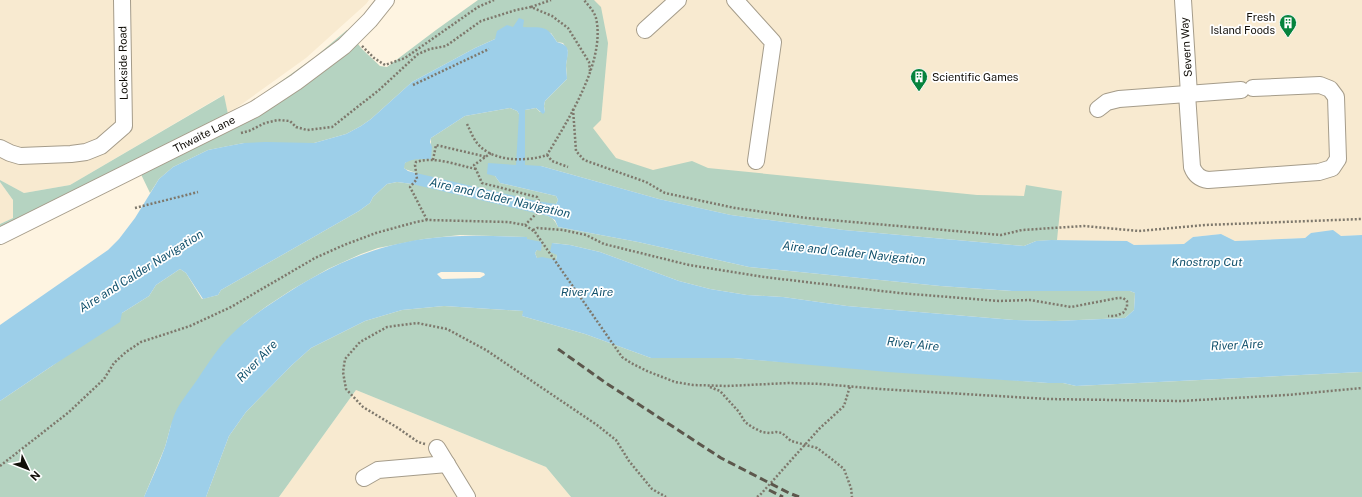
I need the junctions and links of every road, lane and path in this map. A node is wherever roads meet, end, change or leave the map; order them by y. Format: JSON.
{"nodes":[{"id":1,"x":122,"y":0,"type":"edge"},
{"id":2,"x":386,"y":0,"type":"edge"},
{"id":3,"x":494,"y":0,"type":"edge"},
{"id":4,"x":551,"y":0,"type":"edge"},
{"id":5,"x":584,"y":0,"type":"edge"},
{"id":6,"x":678,"y":0,"type":"edge"},
{"id":7,"x":735,"y":0,"type":"edge"},
{"id":8,"x":1183,"y":0,"type":"edge"},
{"id":9,"x":531,"y":7,"type":"junction"},
{"id":10,"x":645,"y":30,"type":"dead end"},
{"id":11,"x":354,"y":36,"type":"junction"},
{"id":12,"x":489,"y":49,"type":"dead end"},
{"id":13,"x":590,"y":71,"type":"junction"},
{"id":14,"x":413,"y":85,"type":"dead end"},
{"id":15,"x":1188,"y":94,"type":"junction"},
{"id":16,"x":573,"y":109,"type":"junction"},
{"id":17,"x":1098,"y":109,"type":"dead end"},
{"id":18,"x":467,"y":124,"type":"dead end"},
{"id":19,"x":240,"y":133,"type":"dead end"},
{"id":20,"x":0,"y":148,"type":"edge"},
{"id":21,"x":492,"y":153,"type":"junction"},
{"id":22,"x":547,"y":155,"type":"junction"},
{"id":23,"x":487,"y":157,"type":"junction"},
{"id":24,"x":433,"y":160,"type":"junction"},
{"id":25,"x":756,"y":161,"type":"dead end"},
{"id":26,"x":568,"y":167,"type":"dead end"},
{"id":27,"x":476,"y":170,"type":"junction"},
{"id":28,"x":198,"y":192,"type":"dead end"},
{"id":29,"x":135,"y":208,"type":"dead end"},
{"id":30,"x":1362,"y":219,"type":"edge"},
{"id":31,"x":427,"y":220,"type":"junction"},
{"id":32,"x":525,"y":225,"type":"junction"},
{"id":33,"x":533,"y":230,"type":"junction"},
{"id":34,"x":0,"y":236,"type":"edge"},
{"id":35,"x":1108,"y":316,"type":"dead end"},
{"id":36,"x":708,"y":386,"type":"junction"},
{"id":37,"x":850,"y":386,"type":"junction"},
{"id":38,"x":1362,"y":388,"type":"edge"},
{"id":39,"x":805,"y":445,"type":"junction"},
{"id":40,"x":437,"y":448,"type":"joint"},
{"id":41,"x":447,"y":464,"type":"junction"},
{"id":42,"x":0,"y":466,"type":"edge"},
{"id":43,"x":364,"y":478,"type":"dead end"},
{"id":44,"x":467,"y":497,"type":"edge"},
{"id":45,"x":666,"y":497,"type":"edge"},
{"id":46,"x":757,"y":497,"type":"edge"},
{"id":47,"x":852,"y":497,"type":"edge"}],
"edges":[{"from":1,"to":20,"type":"street","name":"Lockside Road"},
{"from":2,"to":11,"type":"street","name":"Thwaite Lane"},
{"from":3,"to":11,"type":"path"},
{"from":4,"to":9,"type":"path"},
{"from":5,"to":13,"type":"path"},
{"from":6,"to":10,"type":"street"},
{"from":7,"to":25,"type":"street"},
{"from":8,"to":15,"type":"street","name":"Severn Way"},
{"from":9,"to":13,"type":"path"},
{"from":9,"to":19,"type":"path"},
{"from":11,"to":34,"type":"street","name":"Thwaite Lane"},
{"from":12,"to":14,"type":"path"},
{"from":13,"to":16,"type":"path"},
{"from":15,"to":15,"type":"street","name":"Severn Way"},
{"from":15,"to":17,"type":"street"},
{"from":16,"to":22,"type":"path"},
{"from":16,"to":30,"type":"path"},
{"from":18,"to":21,"type":"path"},
{"from":21,"to":22,"type":"path"},
{"from":21,"to":23,"type":"path"},
{"from":22,"to":26,"type":"path"},
{"from":23,"to":24,"type":"path"},
{"from":23,"to":27,"type":"path"},
{"from":24,"to":27,"type":"path"},
{"from":24,"to":31,"type":"path"},
{"from":27,"to":32,"type":"path"},
{"from":28,"to":29,"type":"path"},
{"from":31,"to":32,"type":"path"},
{"from":31,"to":42,"type":"path"},
{"from":32,"to":33,"type":"path"},
{"from":33,"to":35,"type":"path"},
{"from":33,"to":36,"type":"path"},
{"from":36,"to":37,"type":"path"},
{"from":36,"to":39,"type":"path"},
{"from":37,"to":38,"type":"path"},
{"from":37,"to":39,"type":"path"},
{"from":39,"to":46,"type":"path"},
{"from":39,"to":47,"type":"path"},
{"from":40,"to":41,"type":"street"},
{"from":40,"to":45,"type":"path"},
{"from":41,"to":43,"type":"street"},
{"from":41,"to":44,"type":"street"}]}
